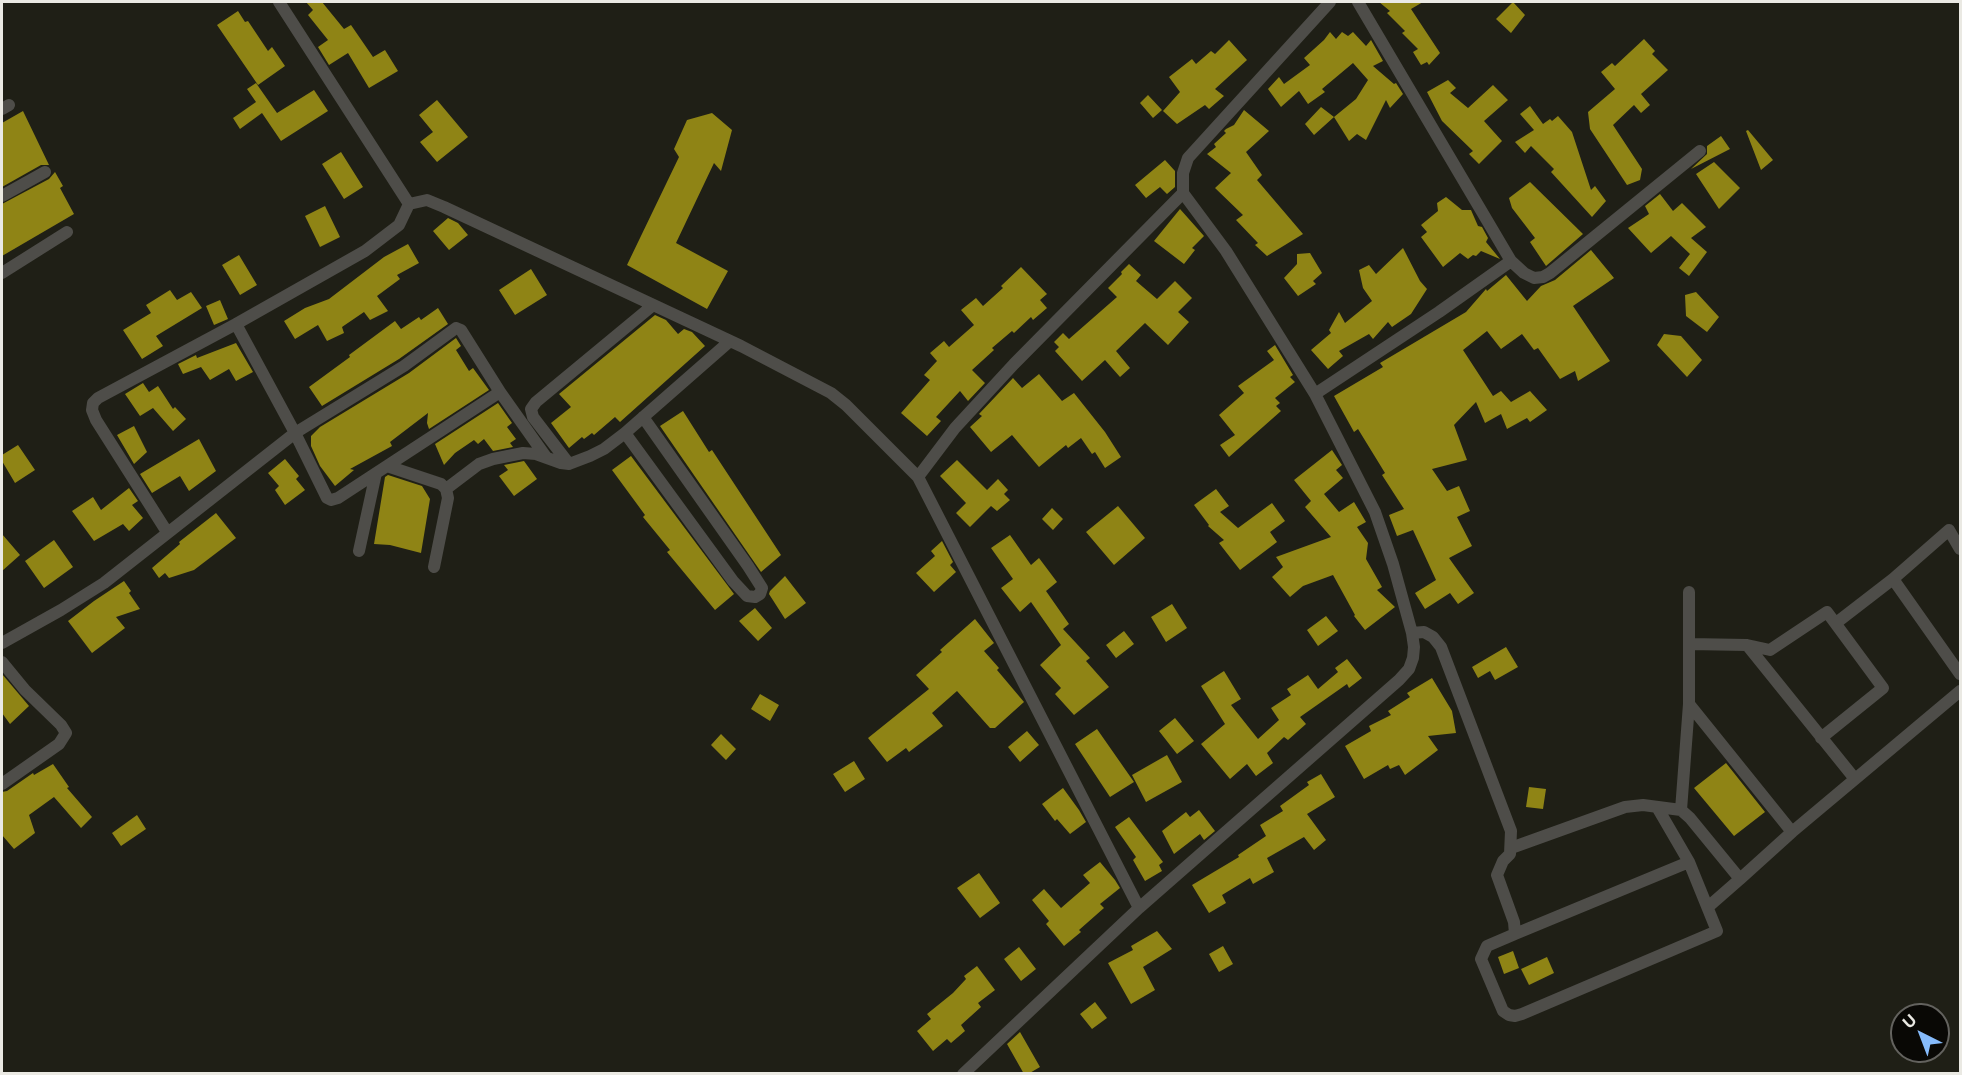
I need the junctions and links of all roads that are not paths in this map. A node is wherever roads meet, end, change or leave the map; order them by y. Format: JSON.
{"nodes":[{"id":1,"x":279,"y":2,"type":"edge"},
{"id":2,"x":1330,"y":2,"type":"edge"},
{"id":3,"x":1358,"y":2,"type":"edge"},
{"id":4,"x":1700,"y":151,"type":"dead end"},
{"id":5,"x":45,"y":172,"type":"dead end"},
{"id":6,"x":1183,"y":193,"type":"junction"},
{"id":7,"x":2,"y":196,"type":"edge"},
{"id":8,"x":409,"y":204,"type":"junction"},
{"id":9,"x":67,"y":232,"type":"dead end"},
{"id":10,"x":1511,"y":261,"type":"junction"},
{"id":11,"x":2,"y":273,"type":"edge"},
{"id":12,"x":652,"y":306,"type":"junction"},
{"id":13,"x":236,"y":324,"type":"junction"},
{"id":14,"x":730,"y":341,"type":"junction"},
{"id":15,"x":500,"y":392,"type":"junction"},
{"id":16,"x":1315,"y":394,"type":"junction"},
{"id":17,"x":643,"y":417,"type":"junction"},
{"id":18,"x":295,"y":433,"type":"junction"},
{"id":19,"x":625,"y":433,"type":"junction"},
{"id":20,"x":547,"y":458,"type":"junction"},
{"id":21,"x":569,"y":464,"type":"junction"},
{"id":22,"x":381,"y":470,"type":"junction"},
{"id":23,"x":918,"y":477,"type":"junction"},
{"id":24,"x":446,"y":489,"type":"junction"},
{"id":25,"x":167,"y":532,"type":"junction"},
{"id":26,"x":1960,"y":549,"type":"edge"},
{"id":27,"x":359,"y":551,"type":"dead end"},
{"id":28,"x":434,"y":567,"type":"dead end"},
{"id":29,"x":1893,"y":579,"type":"junction"},
{"id":30,"x":1689,"y":592,"type":"dead end"},
{"id":31,"x":1836,"y":623,"type":"junction"},
{"id":32,"x":1412,"y":633,"type":"junction"},
{"id":33,"x":2,"y":643,"type":"edge"},
{"id":34,"x":1689,"y":644,"type":"junction"},
{"id":35,"x":1747,"y":645,"type":"junction"},
{"id":36,"x":2,"y":662,"type":"edge"},
{"id":37,"x":1960,"y":674,"type":"edge"},
{"id":38,"x":1960,"y":691,"type":"edge"},
{"id":39,"x":1689,"y":704,"type":"junction"},
{"id":40,"x":1821,"y":738,"type":"junction"},
{"id":41,"x":1855,"y":779,"type":"junction"},
{"id":42,"x":2,"y":784,"type":"edge"},
{"id":43,"x":1657,"y":807,"type":"junction"},
{"id":44,"x":1681,"y":810,"type":"junction"},
{"id":45,"x":1792,"y":832,"type":"junction"},
{"id":46,"x":1512,"y":848,"type":"junction"},
{"id":47,"x":1689,"y":862,"type":"junction"},
{"id":48,"x":1740,"y":879,"type":"junction"},
{"id":49,"x":1708,"y":907,"type":"junction"},
{"id":50,"x":1139,"y":908,"type":"junction"},
{"id":51,"x":1515,"y":934,"type":"junction"},
{"id":52,"x":963,"y":1074,"type":"edge"}],
"edges":[{"from":1,"to":8,"type":"street"},
{"from":2,"to":6,"type":"street"},
{"from":3,"to":10,"type":"street"},
{"from":4,"to":10,"type":"street"},
{"from":5,"to":7,"type":"street"},
{"from":6,"to":16,"type":"street"},
{"from":6,"to":23,"type":"street"},
{"from":8,"to":12,"type":"street"},
{"from":8,"to":13,"type":"street"},
{"from":9,"to":11,"type":"street"},
{"from":10,"to":16,"type":"street"},
{"from":12,"to":14,"type":"street"},
{"from":12,"to":21,"type":"street"},
{"from":13,"to":18,"type":"street"},
{"from":13,"to":25,"type":"street"},
{"from":14,"to":17,"type":"street"},
{"from":14,"to":23,"type":"street"},
{"from":15,"to":18,"type":"street"},
{"from":15,"to":20,"type":"street"},
{"from":15,"to":22,"type":"street"},
{"from":16,"to":32,"type":"street"},
{"from":17,"to":19,"type":"street"},
{"from":17,"to":19,"type":"street"},
{"from":18,"to":22,"type":"street"},
{"from":18,"to":25,"type":"street"},
{"from":19,"to":21,"type":"street"},
{"from":20,"to":21,"type":"street"},
{"from":20,"to":24,"type":"street"},
{"from":22,"to":24,"type":"street"},
{"from":22,"to":27,"type":"street"},
{"from":23,"to":50,"type":"street"},
{"from":24,"to":28,"type":"street"},
{"from":25,"to":33,"type":"street"},
{"from":26,"to":29,"type":"street"},
{"from":29,"to":31,"type":"street"},
{"from":29,"to":37,"type":"street"},
{"from":30,"to":34,"type":"street"},
{"from":31,"to":35,"type":"street"},
{"from":31,"to":40,"type":"street"},
{"from":32,"to":46,"type":"street"},
{"from":32,"to":50,"type":"street"},
{"from":34,"to":35,"type":"street"},
{"from":34,"to":39,"type":"street"},
{"from":35,"to":40,"type":"street"},
{"from":36,"to":42,"type":"street"},
{"from":38,"to":41,"type":"street"},
{"from":39,"to":44,"type":"street"},
{"from":39,"to":45,"type":"street"},
{"from":40,"to":41,"type":"street"},
{"from":41,"to":45,"type":"street"},
{"from":43,"to":44,"type":"street"},
{"from":43,"to":46,"type":"street"},
{"from":43,"to":47,"type":"street"},
{"from":44,"to":48,"type":"street"},
{"from":45,"to":48,"type":"street"},
{"from":46,"to":51,"type":"street"},
{"from":47,"to":49,"type":"street"},
{"from":47,"to":51,"type":"street"},
{"from":48,"to":49,"type":"street"},
{"from":49,"to":51,"type":"street"},
{"from":50,"to":52,"type":"street"}]}
